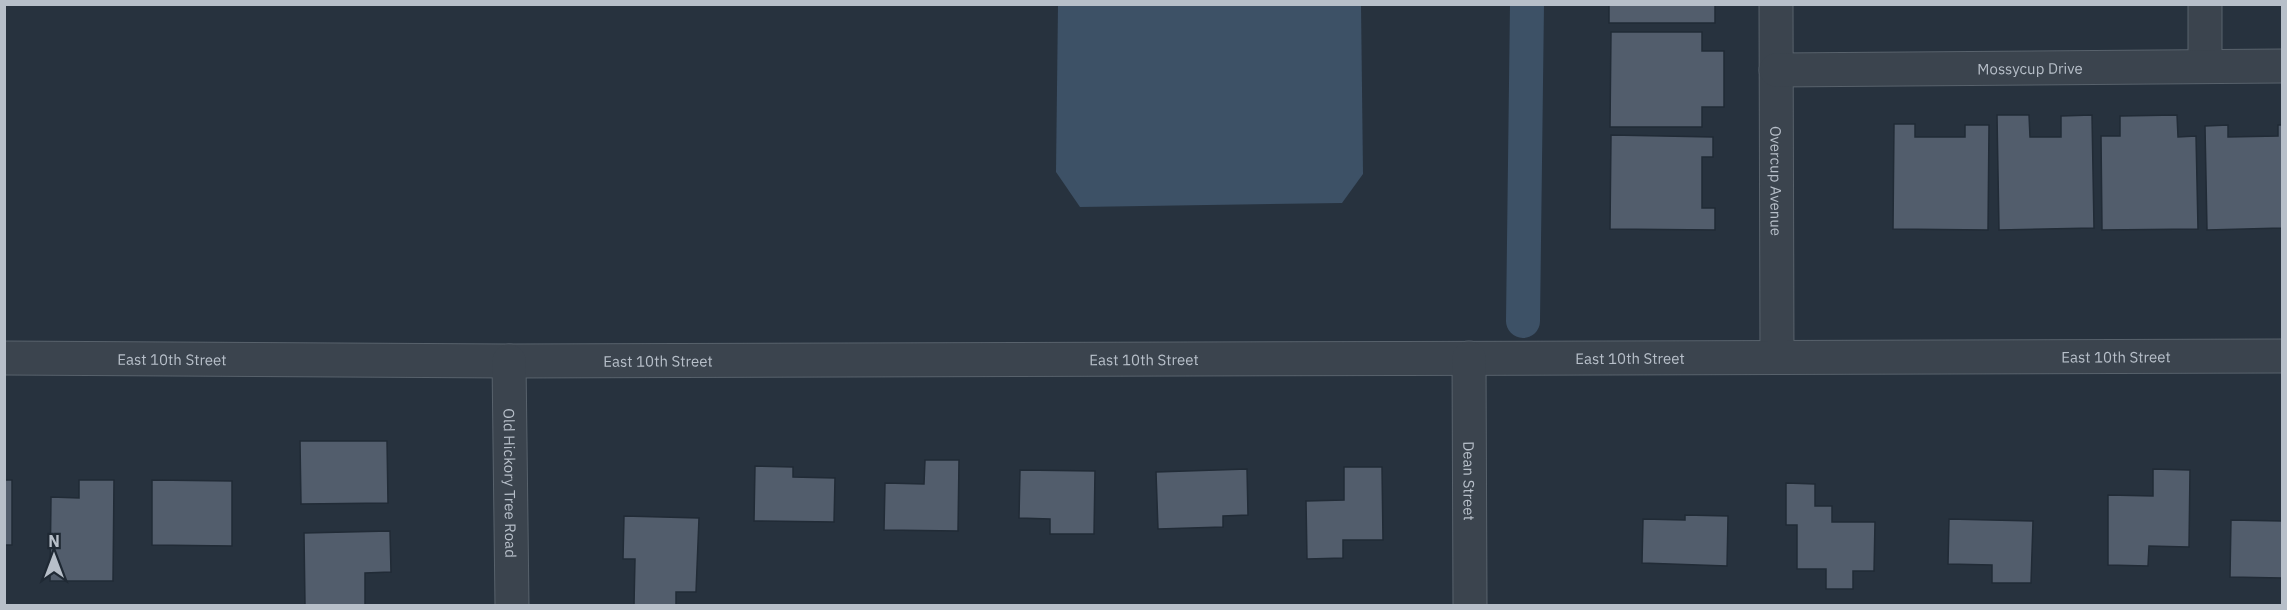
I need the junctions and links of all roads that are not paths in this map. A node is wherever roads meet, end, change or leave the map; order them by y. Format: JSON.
{"nodes":[{"id":1,"x":1776,"y":4,"type":"edge"},
{"id":2,"x":2205,"y":4,"type":"edge"},
{"id":3,"x":2205,"y":66,"type":"junction"},
{"id":4,"x":2283,"y":66,"type":"edge"},
{"id":5,"x":1776,"y":70,"type":"junction"},
{"id":6,"x":2283,"y":356,"type":"edge"},
{"id":7,"x":1777,"y":357,"type":"junction"},
{"id":8,"x":4,"y":358,"type":"edge"},
{"id":9,"x":1469,"y":358,"type":"junction"},
{"id":10,"x":509,"y":360,"type":"junction"},
{"id":11,"x":512,"y":606,"type":"edge"},
{"id":12,"x":1470,"y":606,"type":"edge"}],
"edges":[{"from":1,"to":5,"type":"street","name":"Overcup Avenue"},
{"from":2,"to":3,"type":"street"},
{"from":3,"to":4,"type":"street","name":"Mossycup Drive"},
{"from":3,"to":5,"type":"street","name":"Mossycup Drive"},
{"from":5,"to":7,"type":"street","name":"Overcup Avenue"},
{"from":6,"to":7,"type":"street","name":"East 10th Street"},
{"from":7,"to":9,"type":"street","name":"East 10th Street"},
{"from":8,"to":10,"type":"street","name":"East 10th Street"},
{"from":9,"to":10,"type":"street","name":"East 10th Street"},
{"from":9,"to":12,"type":"street","name":"Dean Street"},
{"from":10,"to":11,"type":"street","name":"Old Hickory Tree Road"}]}
